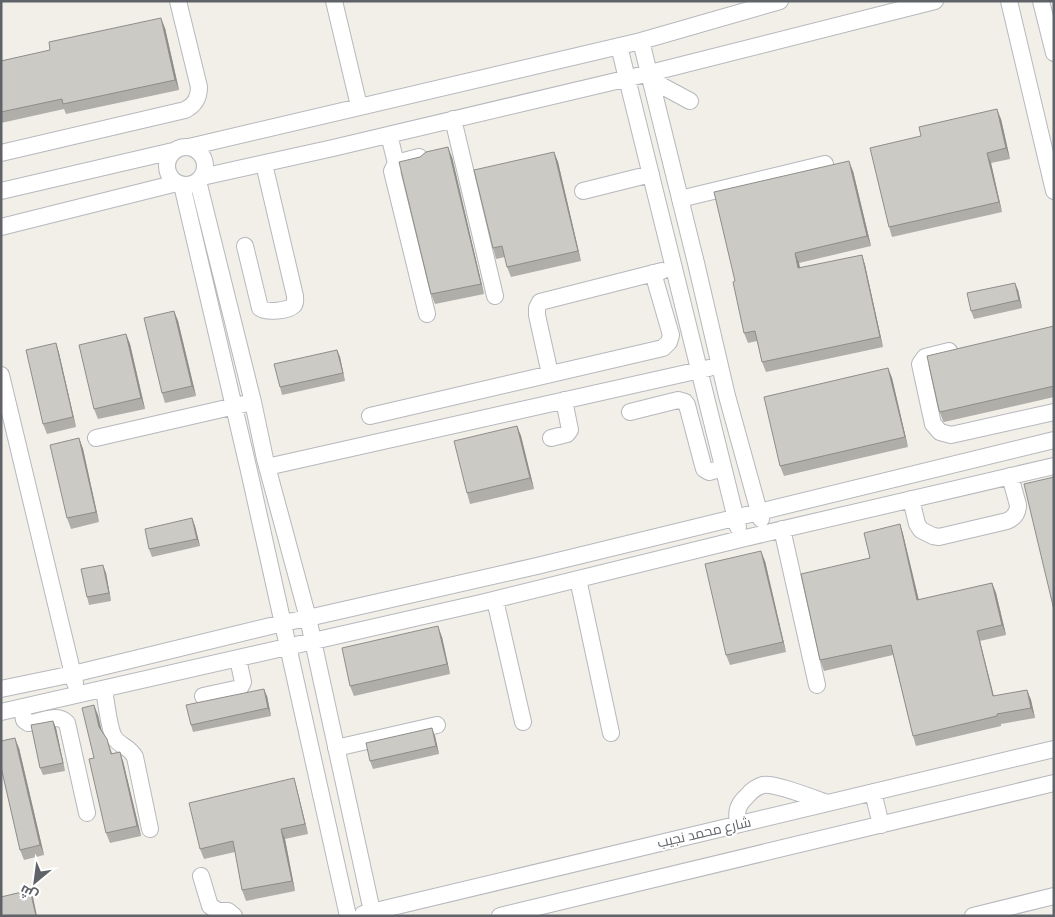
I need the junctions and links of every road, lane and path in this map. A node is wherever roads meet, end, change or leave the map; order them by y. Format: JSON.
{"nodes":[{"id":1,"x":178,"y":1,"type":"edge"},
{"id":2,"x":334,"y":1,"type":"edge"},
{"id":3,"x":780,"y":1,"type":"edge"},
{"id":4,"x":934,"y":1,"type":"edge"},
{"id":5,"x":1009,"y":1,"type":"edge"},
{"id":6,"x":1041,"y":1,"type":"edge"},
{"id":7,"x":641,"y":41,"type":"junction"},
{"id":8,"x":619,"y":46,"type":"junction"},
{"id":9,"x":1054,"y":53,"type":"edge"},
{"id":10,"x":651,"y":76,"type":"junction"},
{"id":11,"x":627,"y":78,"type":"junction"},
{"id":12,"x":690,"y":101,"type":"dead end"},
{"id":13,"x":359,"y":106,"type":"junction"},
{"id":14,"x":453,"y":119,"type":"junction"},
{"id":15,"x":389,"y":135,"type":"junction"},
{"id":16,"x":181,"y":149,"type":"junction"},
{"id":17,"x":1,"y":153,"type":"edge"},
{"id":18,"x":420,"y":157,"type":"edge"},
{"id":19,"x":396,"y":163,"type":"junction"},
{"id":20,"x":264,"y":164,"type":"junction"},
{"id":21,"x":825,"y":164,"type":"edge"},
{"id":22,"x":651,"y":174,"type":"junction"},
{"id":23,"x":190,"y":181,"type":"junction"},
{"id":24,"x":1,"y":191,"type":"edge"},
{"id":25,"x":583,"y":191,"type":"dead end"},
{"id":26,"x":1054,"y":191,"type":"edge"},
{"id":27,"x":655,"y":192,"type":"junction"},
{"id":28,"x":679,"y":193,"type":"junction"},
{"id":29,"x":1,"y":227,"type":"edge"},
{"id":30,"x":245,"y":246,"type":"dead end"},
{"id":31,"x":696,"y":263,"type":"junction"},
{"id":32,"x":674,"y":268,"type":"junction"},
{"id":33,"x":653,"y":273,"type":"junction"},
{"id":34,"x":495,"y":296,"type":"dead end"},
{"id":35,"x":706,"y":303,"type":"junction"},
{"id":36,"x":684,"y":308,"type":"junction"},
{"id":37,"x":427,"y":314,"type":"dead end"},
{"id":38,"x":966,"y":347,"type":"edge"},
{"id":39,"x":720,"y":366,"type":"junction"},
{"id":40,"x":699,"y":370,"type":"junction"},
{"id":41,"x":550,"y":374,"type":"junction"},
{"id":42,"x":1,"y":375,"type":"edge"},
{"id":43,"x":521,"y":381,"type":"junction"},
{"id":44,"x":564,"y":400,"type":"junction"},
{"id":45,"x":253,"y":402,"type":"junction"},
{"id":46,"x":233,"y":406,"type":"junction"},
{"id":47,"x":527,"y":409,"type":"junction"},
{"id":48,"x":630,"y":412,"type":"dead end"},
{"id":49,"x":1054,"y":412,"type":"edge"},
{"id":50,"x":370,"y":416,"type":"dead end"},
{"id":51,"x":96,"y":438,"type":"dead end"},
{"id":52,"x":551,"y":438,"type":"dead end"},
{"id":53,"x":1054,"y":440,"type":"edge"},
{"id":54,"x":1054,"y":466,"type":"edge"},
{"id":55,"x":267,"y":467,"type":"junction"},
{"id":56,"x":723,"y":468,"type":"junction"},
{"id":57,"x":1010,"y":476,"type":"junction"},
{"id":58,"x":911,"y":499,"type":"junction"},
{"id":59,"x":758,"y":511,"type":"junction"},
{"id":60,"x":735,"y":516,"type":"junction"},
{"id":61,"x":782,"y":529,"type":"junction"},
{"id":62,"x":766,"y":533,"type":"junction"},
{"id":63,"x":741,"y":539,"type":"junction"},
{"id":64,"x":481,"y":579,"type":"junction"},
{"id":65,"x":578,"y":579,"type":"junction"},
{"id":66,"x":490,"y":601,"type":"junction"},
{"id":67,"x":308,"y":618,"type":"junction"},
{"id":68,"x":282,"y":623,"type":"junction"},
{"id":69,"x":314,"y":641,"type":"junction"},
{"id":70,"x":288,"y":648,"type":"junction"},
{"id":71,"x":238,"y":659,"type":"junction"},
{"id":72,"x":73,"y":674,"type":"junction"},
{"id":73,"x":816,"y":685,"type":"dead end"},
{"id":74,"x":1,"y":689,"type":"edge"},
{"id":75,"x":104,"y":689,"type":"junction"},
{"id":76,"x":77,"y":696,"type":"junction"},
{"id":77,"x":203,"y":696,"type":"dead end"},
{"id":78,"x":22,"y":708,"type":"junction"},
{"id":79,"x":1,"y":712,"type":"edge"},
{"id":80,"x":523,"y":722,"type":"dead end"},
{"id":81,"x":437,"y":725,"type":"dead end"},
{"id":82,"x":611,"y":733,"type":"dead end"},
{"id":83,"x":336,"y":748,"type":"junction"},
{"id":84,"x":1054,"y":749,"type":"edge"},
{"id":85,"x":1054,"y":783,"type":"edge"},
{"id":86,"x":873,"y":792,"type":"junction"},
{"id":87,"x":827,"y":803,"type":"junction"},
{"id":88,"x":87,"y":814,"type":"dead end"},
{"id":89,"x":738,"y":824,"type":"junction"},
{"id":90,"x":881,"y":825,"type":"junction"},
{"id":91,"x":150,"y":829,"type":"dead end"},
{"id":92,"x":201,"y":876,"type":"dead end"},
{"id":93,"x":1054,"y":896,"type":"edge"},
{"id":94,"x":372,"y":914,"type":"edge"},
{"id":95,"x":234,"y":916,"type":"edge"},
{"id":96,"x":348,"y":916,"type":"edge"},
{"id":97,"x":354,"y":916,"type":"edge"},
{"id":98,"x":500,"y":916,"type":"edge"},
{"id":99,"x":973,"y":916,"type":"edge"}],
"edges":[{"from":1,"to":17,"type":"street"},
{"from":2,"to":13,"type":"street"},
{"from":3,"to":7,"type":"street"},
{"from":4,"to":10,"type":"street"},
{"from":5,"to":26,"type":"street"},
{"from":6,"to":9,"type":"street"},
{"from":7,"to":8,"type":"street"},
{"from":7,"to":10,"type":"street"},
{"from":8,"to":11,"type":"street"},
{"from":8,"to":13,"type":"street"},
{"from":10,"to":11,"type":"street"},
{"from":10,"to":12,"type":"street"},
{"from":10,"to":28,"type":"street"},
{"from":11,"to":14,"type":"street"},
{"from":11,"to":22,"type":"street"},
{"from":13,"to":16,"type":"street"},
{"from":14,"to":15,"type":"street"},
{"from":14,"to":34,"type":"street"},
{"from":15,"to":19,"type":"street"},
{"from":15,"to":20,"type":"street"},
{"from":16,"to":23,"type":"street"},
{"from":16,"to":23,"type":"street"},
{"from":16,"to":24,"type":"street"},
{"from":18,"to":19,"type":"street"},
{"from":19,"to":37,"type":"street"},
{"from":20,"to":23,"type":"street"},
{"from":20,"to":30,"type":"street"},
{"from":21,"to":28,"type":"street"},
{"from":22,"to":25,"type":"street"},
{"from":22,"to":27,"type":"street"},
{"from":23,"to":29,"type":"street"},
{"from":23,"to":45,"type":"street"},
{"from":23,"to":46,"type":"street"},
{"from":27,"to":28,"type":"street"},
{"from":27,"to":32,"type":"street"},
{"from":28,"to":31,"type":"street"},
{"from":31,"to":32,"type":"street"},
{"from":31,"to":35,"type":"street"},
{"from":32,"to":33,"type":"street"},
{"from":32,"to":36,"type":"street"},
{"from":33,"to":41,"type":"street"},
{"from":33,"to":41,"type":"street"},
{"from":35,"to":36,"type":"street"},
{"from":35,"to":39,"type":"street"},
{"from":36,"to":40,"type":"street"},
{"from":38,"to":49,"type":"street"},
{"from":39,"to":40,"type":"street"},
{"from":39,"to":59,"type":"street"},
{"from":40,"to":44,"type":"street"},
{"from":40,"to":56,"type":"street"},
{"from":41,"to":43,"type":"street"},
{"from":42,"to":72,"type":"street"},
{"from":43,"to":47,"type":"street"},
{"from":43,"to":50,"type":"street"},
{"from":44,"to":47,"type":"street"},
{"from":44,"to":52,"type":"street"},
{"from":45,"to":46,"type":"street"},
{"from":45,"to":55,"type":"street"},
{"from":46,"to":51,"type":"street"},
{"from":46,"to":68,"type":"street"},
{"from":47,"to":55,"type":"street"},
{"from":48,"to":56,"type":"street"},
{"from":53,"to":59,"type":"street"},
{"from":54,"to":57,"type":"street"},
{"from":55,"to":67,"type":"street"},
{"from":56,"to":60,"type":"street"},
{"from":57,"to":58,"type":"street"},
{"from":57,"to":58,"type":"street"},
{"from":58,"to":61,"type":"street"},
{"from":59,"to":60,"type":"street"},
{"from":59,"to":62,"type":"street"},
{"from":60,"to":63,"type":"street"},
{"from":60,"to":64,"type":"street"},
{"from":61,"to":62,"type":"street"},
{"from":61,"to":73,"type":"street"},
{"from":62,"to":63,"type":"street"},
{"from":63,"to":65,"type":"street"},
{"from":64,"to":66,"type":"street"},
{"from":64,"to":67,"type":"street"},
{"from":65,"to":66,"type":"street"},
{"from":65,"to":82,"type":"street"},
{"from":66,"to":69,"type":"street"},
{"from":66,"to":80,"type":"street"},
{"from":67,"to":68,"type":"street"},
{"from":67,"to":69,"type":"street"},
{"from":68,"to":70,"type":"street"},
{"from":68,"to":72,"type":"street"},
{"from":69,"to":70,"type":"street"},
{"from":69,"to":83,"type":"street"},
{"from":70,"to":71,"type":"street"},
{"from":70,"to":96,"type":"street"},
{"from":71,"to":75,"type":"street"},
{"from":71,"to":77,"type":"street"},
{"from":72,"to":74,"type":"street"},
{"from":72,"to":76,"type":"street"},
{"from":75,"to":76,"type":"street"},
{"from":75,"to":91,"type":"street"},
{"from":76,"to":78,"type":"street"},
{"from":78,"to":79,"type":"street"},
{"from":78,"to":88,"type":"street"},
{"from":81,"to":83,"type":"street"},
{"from":83,"to":94,"type":"street"},
{"from":84,"to":86,"type":"street","name":"شارع محمد نجيب"},
{"from":85,"to":90,"type":"street"},
{"from":86,"to":87,"type":"street","name":"شارع محمد نجيب"},
{"from":86,"to":90,"type":"street"},
{"from":87,"to":89,"type":"street","name":"شارع محمد نجيب"},
{"from":87,"to":89,"type":"street"},
{"from":89,"to":94,"type":"street","name":"شارع محمد نجيب"},
{"from":90,"to":98,"type":"street"},
{"from":92,"to":95,"type":"street"},
{"from":93,"to":99,"type":"street"},
{"from":94,"to":97,"type":"street","name":"شارع محمد نجيب"}]}
